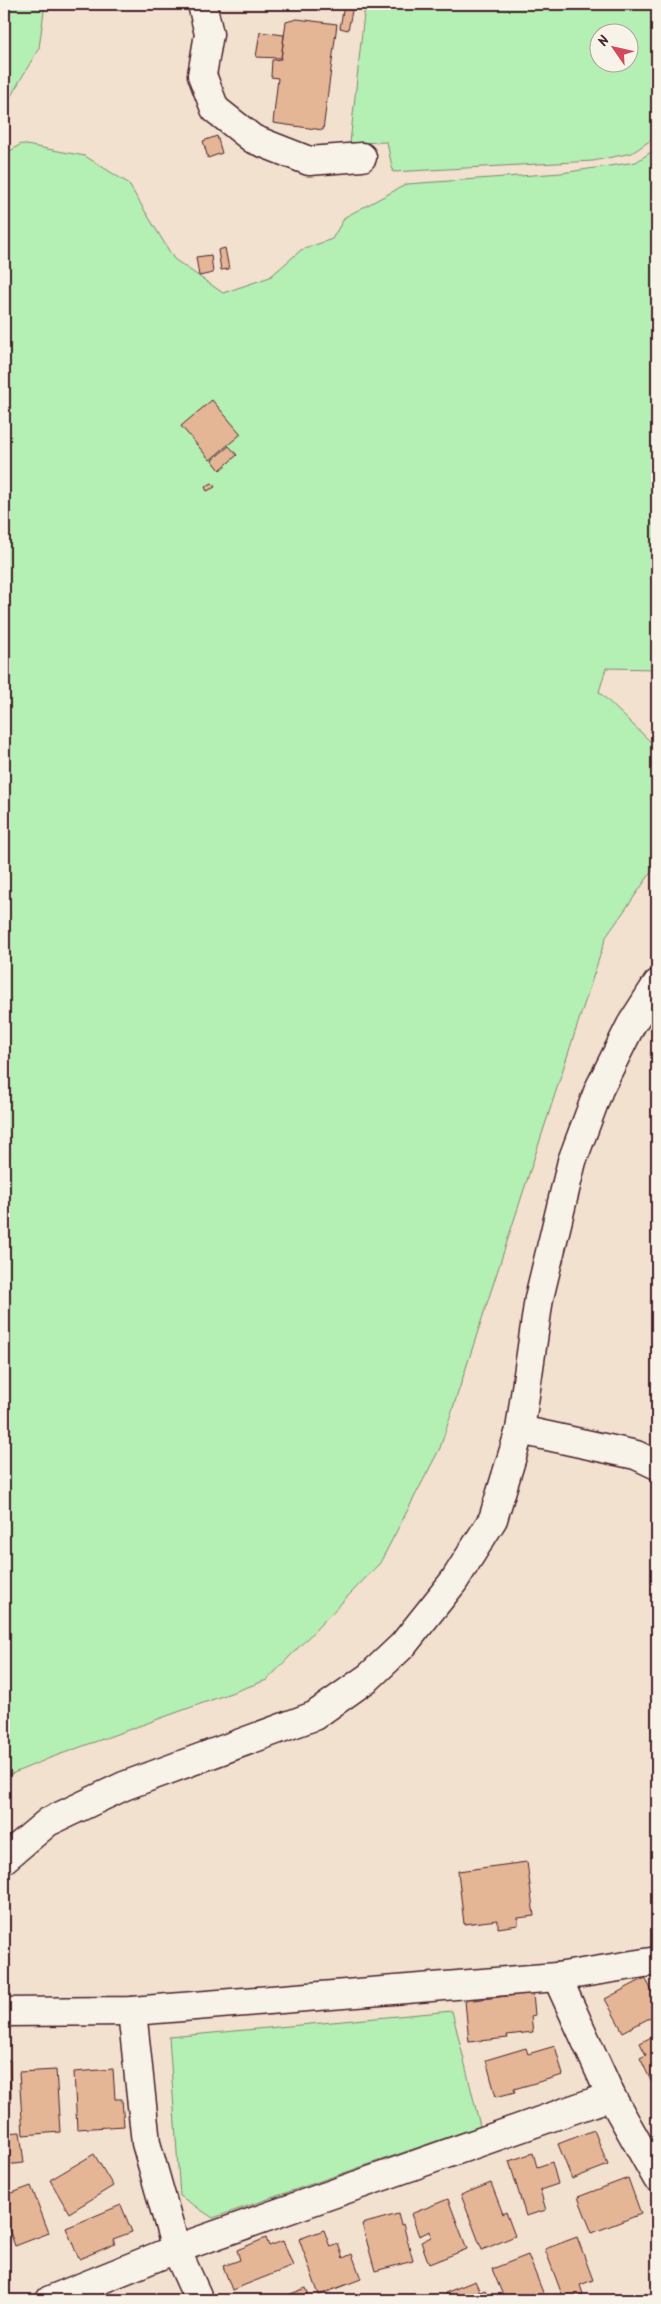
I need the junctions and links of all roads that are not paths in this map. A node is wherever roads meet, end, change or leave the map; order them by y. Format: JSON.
{"nodes":[{"id":1,"x":202,"y":4,"type":"edge"},
{"id":2,"x":362,"y":157,"type":"dead end"},
{"id":3,"x":657,"y":984,"type":"edge"},
{"id":4,"x":520,"y":1430,"type":"junction"},
{"id":5,"x":657,"y":1465,"type":"edge"},
{"id":6,"x":4,"y":1859,"type":"edge"},
{"id":7,"x":657,"y":1961,"type":"edge"},
{"id":8,"x":557,"y":1977,"type":"junction"},
{"id":9,"x":132,"y":2011,"type":"junction"},
{"id":10,"x":4,"y":2012,"type":"edge"},
{"id":11,"x":611,"y":2096,"type":"junction"},
{"id":12,"x":657,"y":2178,"type":"edge"},
{"id":13,"x":176,"y":2249,"type":"junction"},
{"id":14,"x":50,"y":2300,"type":"edge"},
{"id":15,"x":199,"y":2300,"type":"edge"}],
"edges":[{"from":1,"to":2,"type":"street"},
{"from":3,"to":4,"type":"street"},
{"from":4,"to":5,"type":"street"},
{"from":4,"to":6,"type":"street"},
{"from":7,"to":8,"type":"street"},
{"from":8,"to":9,"type":"street"},
{"from":8,"to":11,"type":"street"},
{"from":9,"to":10,"type":"street"},
{"from":9,"to":13,"type":"street"},
{"from":11,"to":12,"type":"street"},
{"from":11,"to":13,"type":"street"},
{"from":13,"to":14,"type":"street"},
{"from":13,"to":15,"type":"street"}]}
